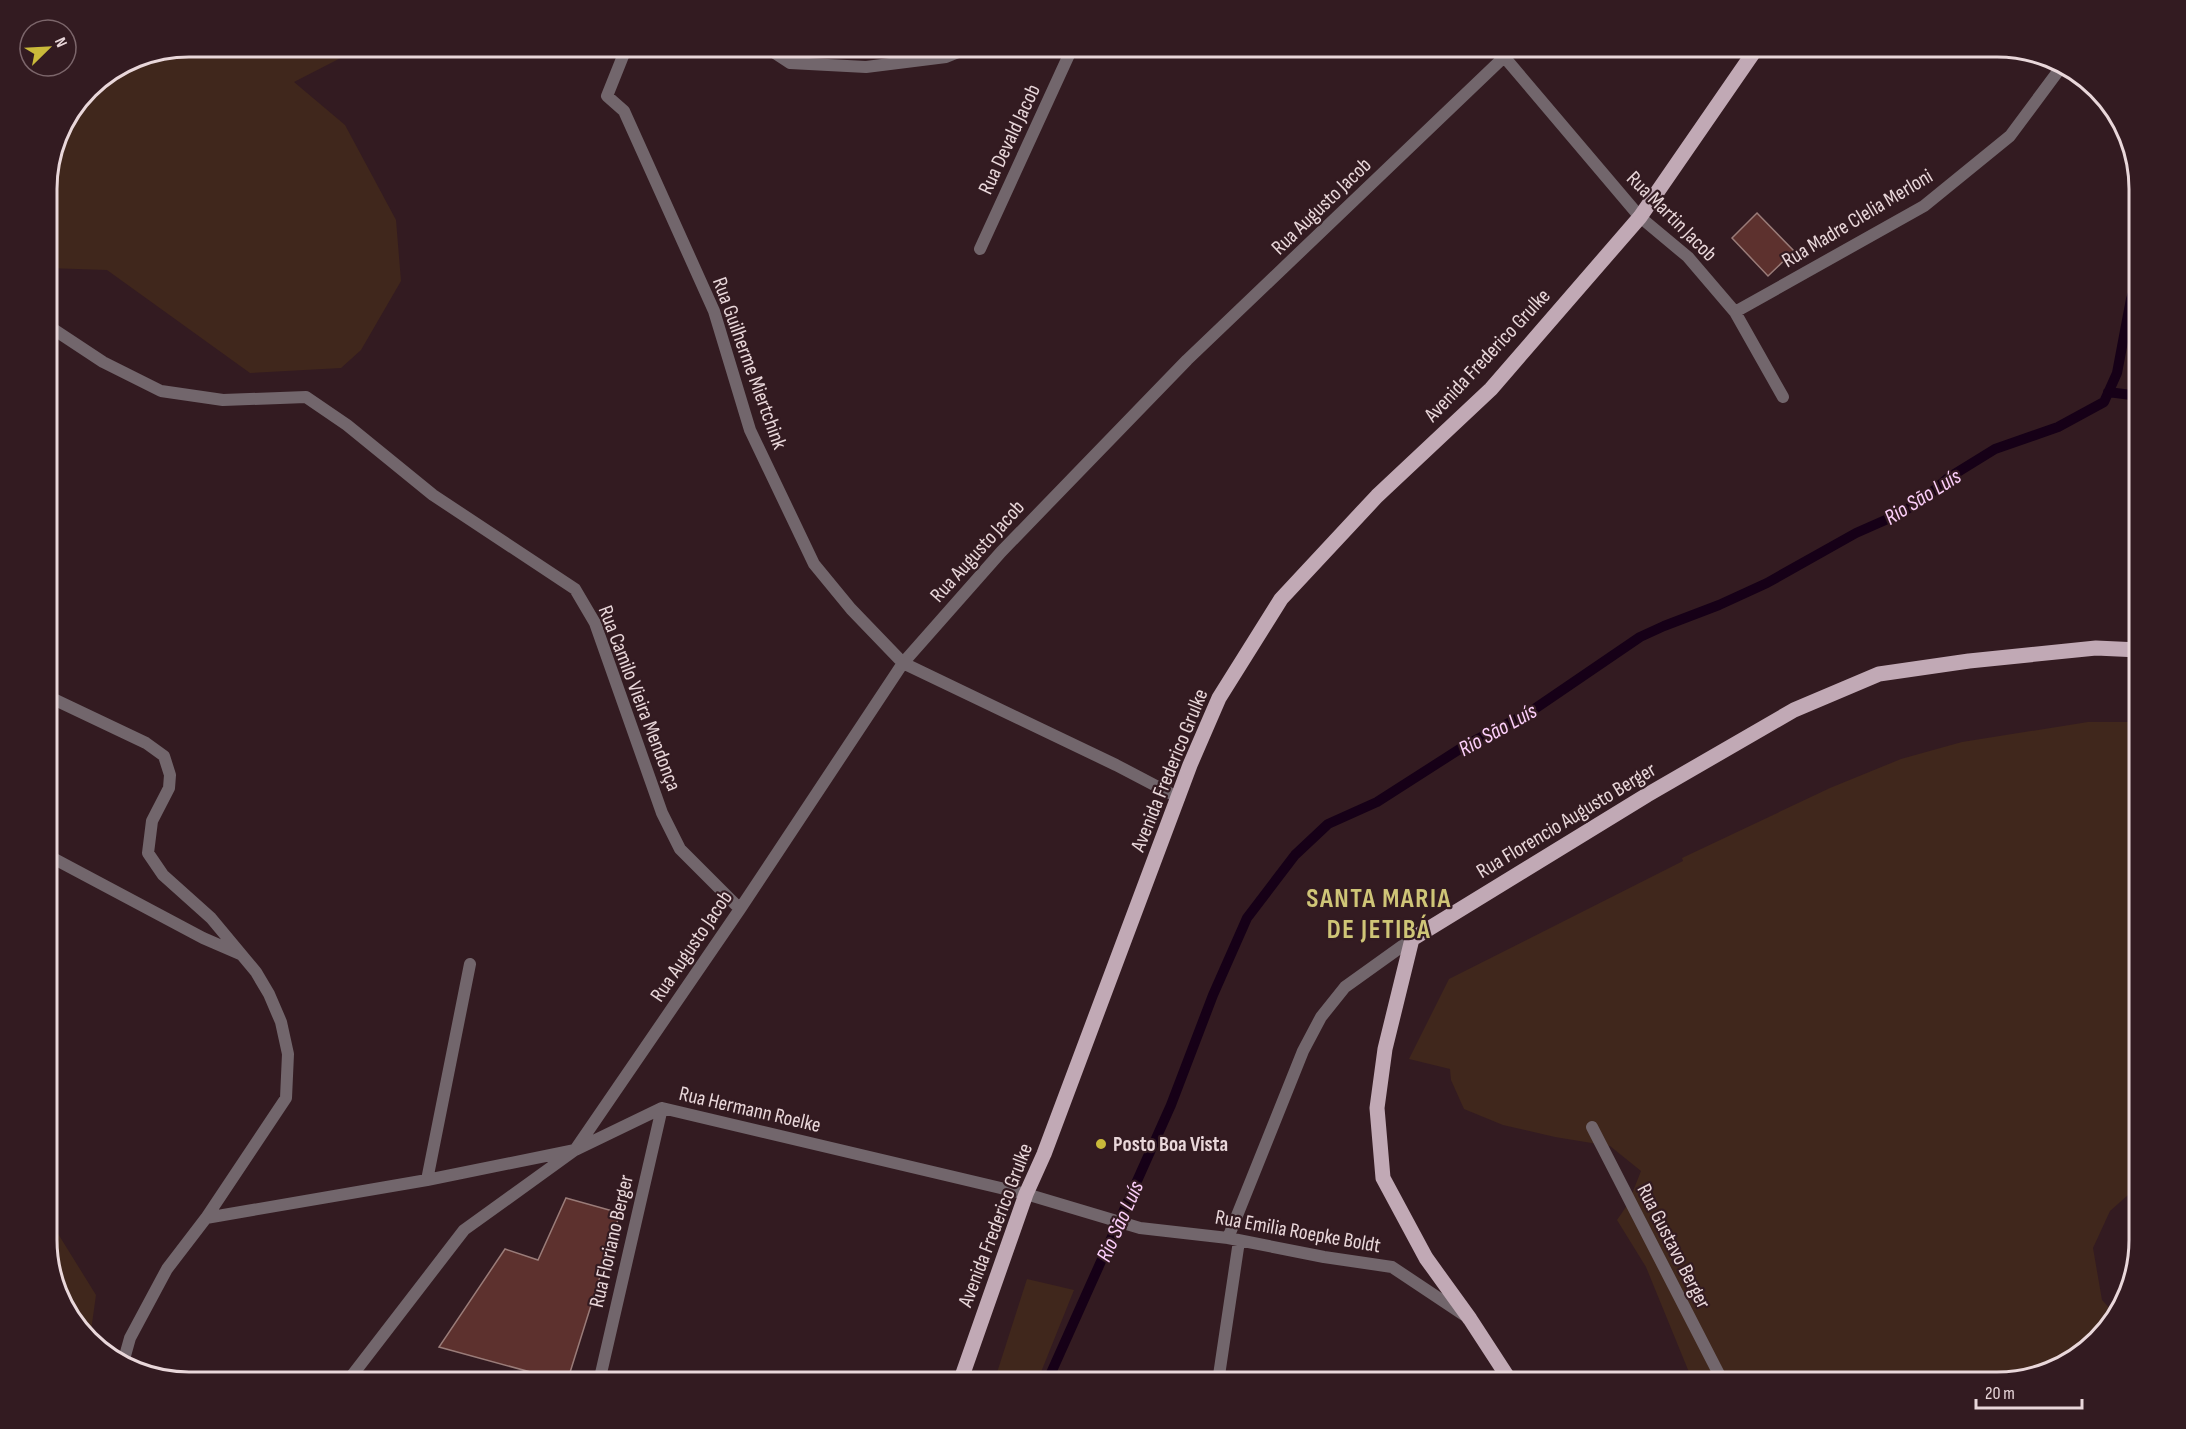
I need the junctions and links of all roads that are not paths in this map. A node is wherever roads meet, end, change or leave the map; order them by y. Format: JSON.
{"nodes":[{"id":1,"x":623,"y":57,"type":"edge"},
{"id":2,"x":781,"y":57,"type":"edge"},
{"id":3,"x":946,"y":57,"type":"edge"},
{"id":4,"x":1068,"y":57,"type":"edge"},
{"id":5,"x":1750,"y":57,"type":"edge"},
{"id":6,"x":1503,"y":58,"type":"joint"},
{"id":7,"x":2058,"y":72,"type":"edge"},
{"id":8,"x":1640,"y":217,"type":"junction"},
{"id":9,"x":980,"y":249,"type":"dead end"},
{"id":10,"x":1735,"y":312,"type":"junction"},
{"id":11,"x":57,"y":332,"type":"edge"},
{"id":12,"x":1783,"y":397,"type":"dead end"},
{"id":13,"x":2129,"y":650,"type":"edge"},
{"id":14,"x":903,"y":663,"type":"junction"},
{"id":15,"x":57,"y":701,"type":"edge"},
{"id":16,"x":1179,"y":798,"type":"junction"},
{"id":17,"x":57,"y":860,"type":"edge"},
{"id":18,"x":740,"y":909,"type":"junction"},
{"id":19,"x":1412,"y":939,"type":"junction"},
{"id":20,"x":244,"y":956,"type":"junction"},
{"id":21,"x":471,"y":964,"type":"dead end"},
{"id":22,"x":662,"y":1108,"type":"junction"},
{"id":23,"x":1592,"y":1127,"type":"dead end"},
{"id":24,"x":575,"y":1150,"type":"junction"},
{"id":25,"x":427,"y":1180,"type":"junction"},
{"id":26,"x":1026,"y":1194,"type":"junction"},
{"id":27,"x":1077,"y":1211,"type":"joint"},
{"id":28,"x":206,"y":1218,"type":"junction"},
{"id":29,"x":1233,"y":1240,"type":"junction"},
{"id":30,"x":1470,"y":1319,"type":"junction"},
{"id":31,"x":125,"y":1355,"type":"edge"},
{"id":32,"x":356,"y":1372,"type":"edge"},
{"id":33,"x":602,"y":1372,"type":"edge"},
{"id":34,"x":964,"y":1372,"type":"edge"},
{"id":35,"x":1219,"y":1372,"type":"edge"},
{"id":36,"x":1504,"y":1372,"type":"edge"},
{"id":37,"x":1717,"y":1372,"type":"edge"}],
"edges":[{"from":1,"to":14,"type":"street","name":"Rua Guilherme Miertchink"},
{"from":2,"to":3,"type":"street"},
{"from":4,"to":9,"type":"street","name":"Rua Devald Jacob"},
{"from":5,"to":8,"type":"main road","name":"Avenida Frederico Grulke"},
{"from":6,"to":8,"type":"street","name":"Rua Martin Jacob"},
{"from":6,"to":14,"type":"street","name":"Rua Augusto Jacob"},
{"from":7,"to":10,"type":"street","name":"Rua Madre Clelia Merloni"},
{"from":8,"to":10,"type":"street","name":"Rua Martin Jacob"},
{"from":8,"to":16,"type":"main road","name":"Avenida Frederico Grulke"},
{"from":10,"to":12,"type":"street","name":"Rua Martin Jacob"},
{"from":11,"to":18,"type":"street","name":"Rua Camilo Vieira Mendonça"},
{"from":13,"to":19,"type":"main road","name":"Rua Florencio Augusto Berger"},
{"from":14,"to":16,"type":"street","name":"Rua Guilherme Miertchink"},
{"from":14,"to":18,"type":"street","name":"Rua Augusto Jacob"},
{"from":15,"to":20,"type":"street"},
{"from":16,"to":26,"type":"main road","name":"Avenida Frederico Grulke"},
{"from":17,"to":20,"type":"street"},
{"from":18,"to":24,"type":"street","name":"Rua Augusto Jacob"},
{"from":19,"to":29,"type":"street"},
{"from":19,"to":30,"type":"main road"},
{"from":20,"to":28,"type":"street"},
{"from":21,"to":25,"type":"street"},
{"from":22,"to":24,"type":"street","name":"Rua Hermann Roelke"},
{"from":22,"to":26,"type":"street","name":"Rua Hermann Roelke"},
{"from":22,"to":33,"type":"street","name":"Rua Floriano Berger"},
{"from":23,"to":37,"type":"street","name":"Rua Gustavo Berger"},
{"from":24,"to":25,"type":"street","name":"Rua Hermann Roelke"},
{"from":24,"to":32,"type":"street"},
{"from":25,"to":28,"type":"street","name":"Rua Hermann Roelke"},
{"from":26,"to":27,"type":"street","name":"Rua Hermann Roelke"},
{"from":26,"to":34,"type":"main road","name":"Avenida Frederico Grulke"},
{"from":27,"to":29,"type":"street","name":"Rua Emilia Roepke Boldt"},
{"from":28,"to":31,"type":"street"},
{"from":29,"to":30,"type":"street","name":"Rua Emilia Roepke Boldt"},
{"from":29,"to":35,"type":"street"},
{"from":30,"to":36,"type":"main road"}]}
